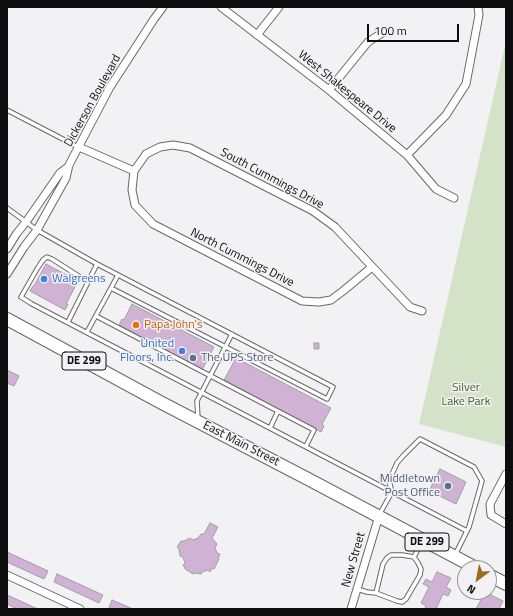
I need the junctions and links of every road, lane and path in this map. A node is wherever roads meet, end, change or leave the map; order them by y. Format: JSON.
{"nodes":[{"id":1,"x":162,"y":7,"type":"edge"},
{"id":2,"x":221,"y":7,"type":"edge"},
{"id":3,"x":279,"y":7,"type":"edge"},
{"id":4,"x":478,"y":7,"type":"edge"},
{"id":5,"x":385,"y":31,"type":"dead end"},
{"id":6,"x":257,"y":35,"type":"junction"},
{"id":7,"x":329,"y":90,"type":"junction"},
{"id":8,"x":7,"y":110,"type":"edge"},
{"id":9,"x":79,"y":147,"type":"junction"},
{"id":10,"x":407,"y":155,"type":"junction"},
{"id":11,"x":69,"y":166,"type":"junction"},
{"id":12,"x":134,"y":171,"type":"junction"},
{"id":13,"x":454,"y":198,"type":"dead end"},
{"id":14,"x":7,"y":208,"type":"edge"},
{"id":15,"x":26,"y":222,"type":"junction"},
{"id":16,"x":37,"y":230,"type":"junction"},
{"id":17,"x":7,"y":249,"type":"edge"},
{"id":18,"x":97,"y":264,"type":"junction"},
{"id":19,"x":372,"y":267,"type":"junction"},
{"id":20,"x":7,"y":274,"type":"edge"},
{"id":21,"x":118,"y":275,"type":"junction"},
{"id":22,"x":88,"y":282,"type":"junction"},
{"id":23,"x":111,"y":288,"type":"junction"},
{"id":24,"x":7,"y":309,"type":"edge"},
{"id":25,"x":422,"y":311,"type":"dead end"},
{"id":26,"x":96,"y":316,"type":"junction"},
{"id":27,"x":11,"y":322,"type":"edge"},
{"id":28,"x":68,"y":322,"type":"junction"},
{"id":29,"x":87,"y":332,"type":"junction"},
{"id":30,"x":232,"y":334,"type":"junction"},
{"id":31,"x":225,"y":346,"type":"junction"},
{"id":32,"x":210,"y":376,"type":"junction"},
{"id":33,"x":201,"y":392,"type":"junction"},
{"id":34,"x":278,"y":411,"type":"junction"},
{"id":35,"x":198,"y":422,"type":"junction"},
{"id":36,"x":270,"y":428,"type":"junction"},
{"id":37,"x":306,"y":446,"type":"junction"},
{"id":38,"x":506,"y":474,"type":"edge"},
{"id":39,"x":504,"y":484,"type":"edge"},
{"id":40,"x":392,"y":492,"type":"junction"},
{"id":41,"x":379,"y":516,"type":"junction"},
{"id":42,"x":506,"y":524,"type":"edge"},
{"id":43,"x":467,"y":531,"type":"junction"},
{"id":44,"x":423,"y":540,"type":"junction"},
{"id":45,"x":455,"y":556,"type":"junction"},
{"id":46,"x":414,"y":557,"type":"junction"},
{"id":47,"x":462,"y":560,"type":"edge"},
{"id":48,"x":7,"y":575,"type":"edge"},
{"id":49,"x":497,"y":579,"type":"edge"},
{"id":50,"x":506,"y":584,"type":"edge"},
{"id":51,"x":357,"y":589,"type":"junction"},
{"id":52,"x":376,"y":593,"type":"junction"},
{"id":53,"x":80,"y":609,"type":"edge"},
{"id":54,"x":351,"y":609,"type":"edge"}],
"edges":[{"from":1,"to":9,"type":"street","name":"Dickerson Boulevard"},
{"from":2,"to":6,"type":"street","name":"West Shakespeare Drive"},
{"from":3,"to":6,"type":"street"},
{"from":4,"to":10,"type":"street"},
{"from":5,"to":7,"type":"street"},
{"from":6,"to":7,"type":"street","name":"West Shakespeare Drive"},
{"from":7,"to":10,"type":"street","name":"West Shakespeare Drive"},
{"from":8,"to":9,"type":"lane"},
{"from":9,"to":11,"type":"street","name":"Dickerson Boulevard"},
{"from":9,"to":12,"type":"street"},
{"from":10,"to":13,"type":"street","name":"West Shakespeare Drive"},
{"from":11,"to":15,"type":"street","name":"Dickerson Boulevard"},
{"from":11,"to":16,"type":"street","name":"Dickerson Boulevard"},
{"from":12,"to":19,"type":"street","name":"South Cummings Drive"},
{"from":12,"to":19,"type":"street","name":"North Cummings Drive"},
{"from":14,"to":15,"type":"lane"},
{"from":15,"to":16,"type":"lane"},
{"from":15,"to":17,"type":"street","name":"Dickerson Boulevard"},
{"from":16,"to":18,"type":"lane"},
{"from":16,"to":20,"type":"street","name":"Dickerson Boulevard"},
{"from":18,"to":21,"type":"lane"},
{"from":18,"to":22,"type":"lane"},
{"from":19,"to":25,"type":"street","name":"South Cummings Drive"},
{"from":21,"to":23,"type":"lane"},
{"from":21,"to":30,"type":"lane"},
{"from":22,"to":28,"type":"lane"},
{"from":22,"to":28,"type":"lane"},
{"from":23,"to":26,"type":"lane"},
{"from":23,"to":31,"type":"lane"},
{"from":24,"to":27,"type":"main road"},
{"from":26,"to":29,"type":"lane"},
{"from":26,"to":32,"type":"lane"},
{"from":27,"to":35,"type":"main road","name":"East Main Street","number":"DE 299"},
{"from":28,"to":29,"type":"lane"},
{"from":29,"to":33,"type":"lane"},
{"from":30,"to":31,"type":"lane"},
{"from":30,"to":31,"type":"lane"},
{"from":31,"to":32,"type":"lane"},
{"from":32,"to":33,"type":"lane"},
{"from":32,"to":34,"type":"lane"},
{"from":33,"to":35,"type":"lane"},
{"from":33,"to":36,"type":"lane"},
{"from":34,"to":36,"type":"lane"},
{"from":34,"to":37,"type":"lane"},
{"from":35,"to":41,"type":"main road","name":"East Main Street","number":"DE 299"},
{"from":36,"to":37,"type":"lane"},
{"from":37,"to":40,"type":"lane"},
{"from":38,"to":39,"type":"street"},
{"from":39,"to":42,"type":"street"},
{"from":40,"to":41,"type":"lane"},
{"from":40,"to":43,"type":"lane"},
{"from":40,"to":43,"type":"lane"},
{"from":41,"to":44,"type":"main road","name":"East Main Street","number":"DE 299"},
{"from":41,"to":51,"type":"street","name":"New Street"},
{"from":43,"to":45,"type":"lane"},
{"from":44,"to":45,"type":"main road","name":"East Main Street","number":"DE 299"},
{"from":44,"to":46,"type":"lane"},
{"from":45,"to":47,"type":"main road","name":"East Main Street","number":"DE 299"},
{"from":46,"to":52,"type":"lane"},
{"from":46,"to":52,"type":"lane"},
{"from":48,"to":53,"type":"street"},
{"from":49,"to":50,"type":"main road"},
{"from":51,"to":52,"type":"lane"},
{"from":51,"to":54,"type":"street","name":"New Street"}]}
